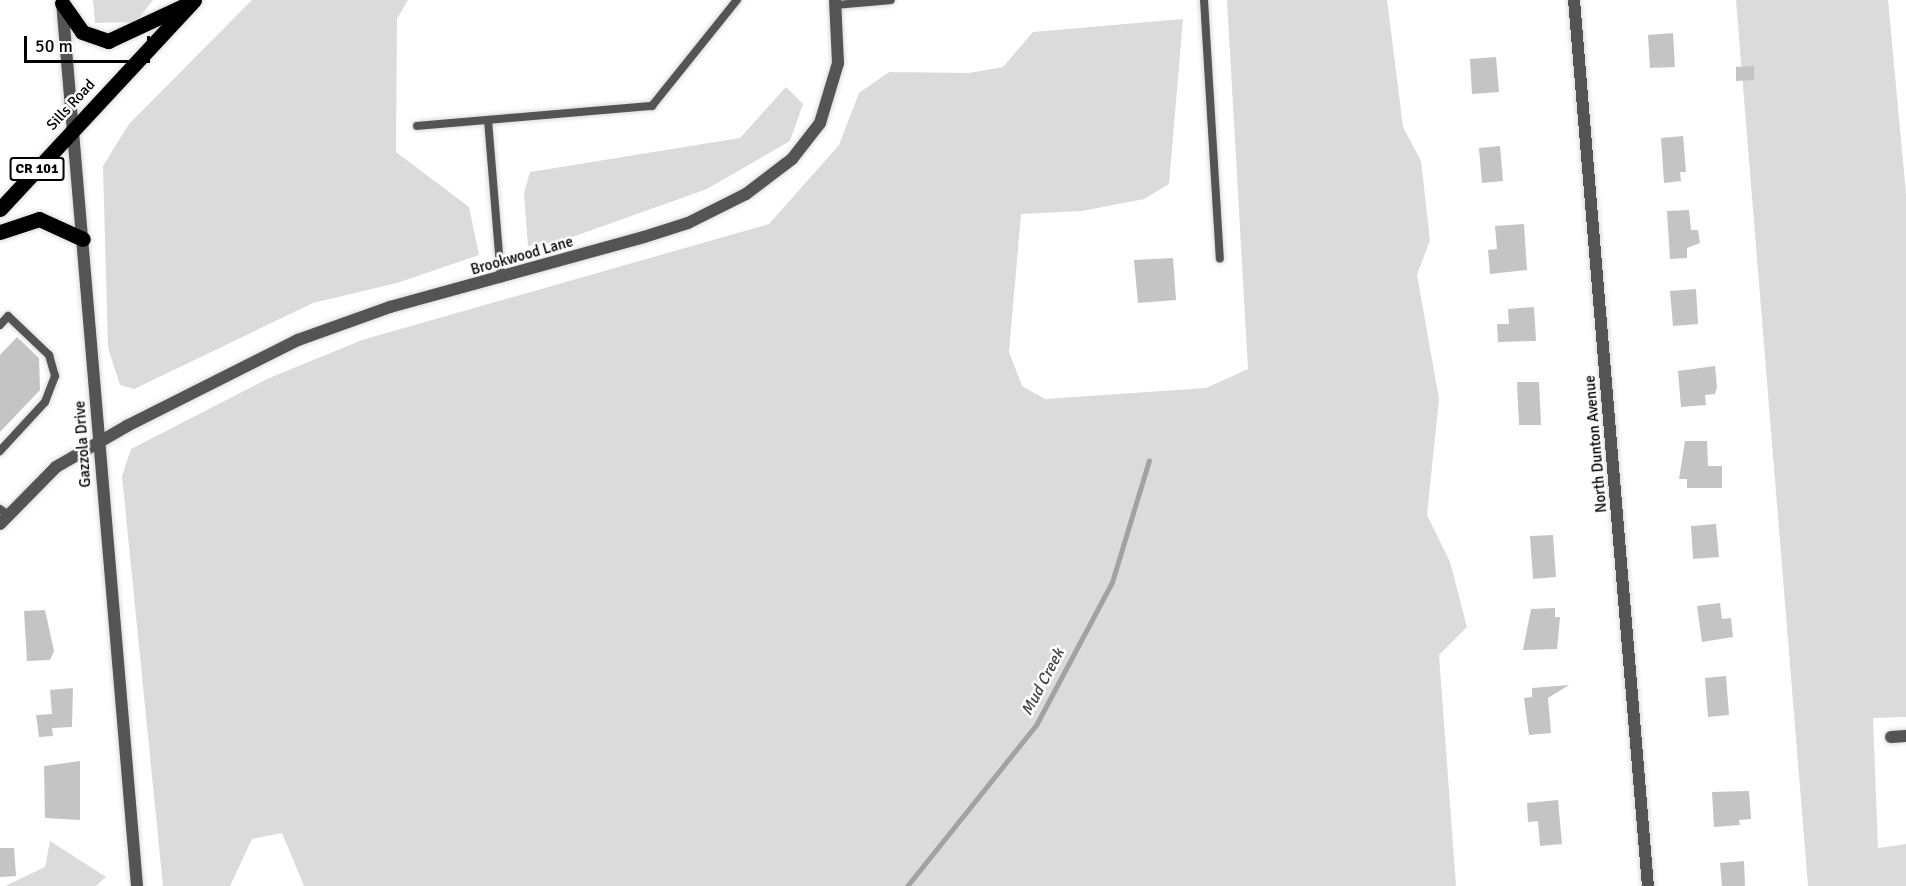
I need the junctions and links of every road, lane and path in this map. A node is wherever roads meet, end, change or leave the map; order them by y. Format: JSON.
{"nodes":[{"id":1,"x":193,"y":0,"type":"edge"},
{"id":2,"x":737,"y":0,"type":"edge"},
{"id":3,"x":891,"y":0,"type":"edge"},
{"id":4,"x":1204,"y":0,"type":"edge"},
{"id":5,"x":1574,"y":0,"type":"edge"},
{"id":6,"x":62,"y":1,"type":"edge"},
{"id":7,"x":836,"y":2,"type":"edge"},
{"id":8,"x":488,"y":120,"type":"junction"},
{"id":9,"x":417,"y":126,"type":"dead end"},
{"id":10,"x":74,"y":129,"type":"junction"},
{"id":11,"x":0,"y":209,"type":"edge"},
{"id":12,"x":0,"y":232,"type":"edge"},
{"id":13,"x":83,"y":239,"type":"junction"},
{"id":14,"x":1220,"y":259,"type":"dead end"},
{"id":15,"x":501,"y":278,"type":"junction"},
{"id":16,"x":0,"y":325,"type":"edge"},
{"id":17,"x":98,"y":443,"type":"junction"},
{"id":18,"x":0,"y":451,"type":"edge"},
{"id":19,"x":3,"y":516,"type":"edge"},
{"id":20,"x":1906,"y":736,"type":"edge"},
{"id":21,"x":1891,"y":737,"type":"dead end"},
{"id":22,"x":137,"y":886,"type":"edge"},
{"id":23,"x":1648,"y":886,"type":"edge"}],
"edges":[{"from":1,"to":6,"type":"main road"},
{"from":1,"to":10,"type":"main road","name":"Sills Road","number":"CR 101"},
{"from":2,"to":8,"type":"lane"},
{"from":3,"to":7,"type":"lane"},
{"from":4,"to":14,"type":"lane"},
{"from":5,"to":23,"type":"street","name":"North Dunton Avenue"},
{"from":6,"to":10,"type":"street","name":"Gazzola Drive"},
{"from":7,"to":15,"type":"street","name":"Brookwood Lane"},
{"from":8,"to":9,"type":"lane"},
{"from":8,"to":15,"type":"lane"},
{"from":10,"to":11,"type":"main road","name":"Sills Road","number":"CR 101"},
{"from":10,"to":13,"type":"street","name":"Gazzola Drive"},
{"from":12,"to":13,"type":"main road"},
{"from":13,"to":17,"type":"street","name":"Gazzola Drive"},
{"from":15,"to":17,"type":"street","name":"Brookwood Lane"},
{"from":16,"to":18,"type":"lane"},
{"from":17,"to":19,"type":"street","name":"Brookwood Lane"},
{"from":17,"to":22,"type":"street","name":"Gazzola Drive"},
{"from":20,"to":21,"type":"street"}]}
